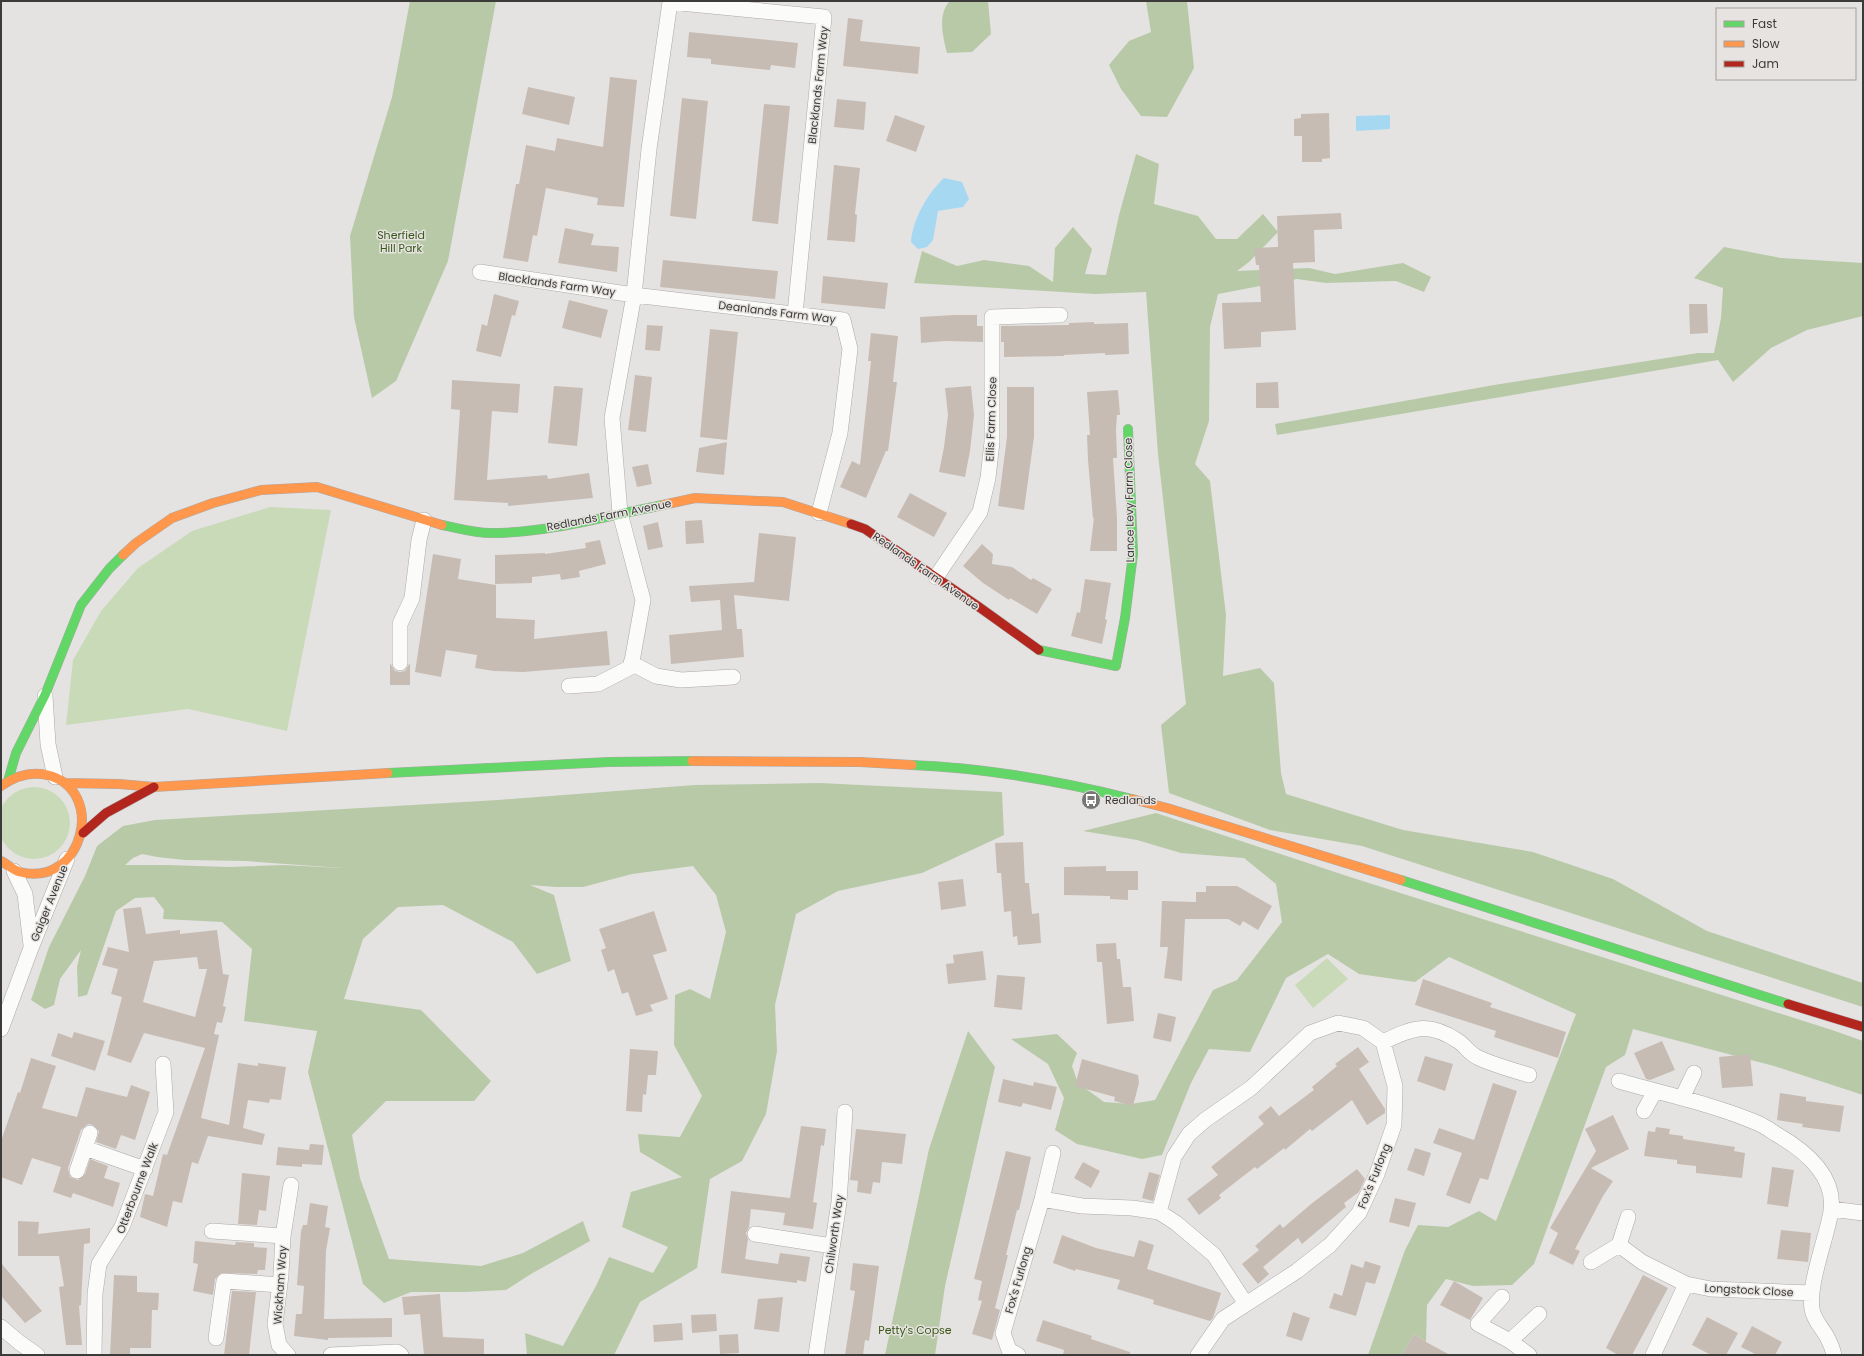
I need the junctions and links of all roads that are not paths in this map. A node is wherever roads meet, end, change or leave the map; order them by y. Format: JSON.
{"nodes":[{"id":1,"x":480,"y":272,"type":"dead end"},
{"id":2,"x":634,"y":295,"type":"junction"},
{"id":3,"x":795,"y":314,"type":"junction"},
{"id":4,"x":1060,"y":315,"type":"dead end"},
{"id":5,"x":1128,"y":429,"type":"dead end"},
{"id":6,"x":620,"y":513,"type":"junction"},
{"id":7,"x":819,"y":513,"type":"junction"},
{"id":8,"x":424,"y":520,"type":"junction"},
{"id":9,"x":936,"y":578,"type":"junction"},
{"id":10,"x":400,"y":663,"type":"dead end"},
{"id":11,"x":631,"y":663,"type":"junction"},
{"id":12,"x":1116,"y":666,"type":"joint"},
{"id":13,"x":733,"y":677,"type":"dead end"},
{"id":14,"x":570,"y":686,"type":"dead end"},
{"id":15,"x":45,"y":695,"type":"junction"},
{"id":16,"x":60,"y":780,"type":"junction"},
{"id":17,"x":4,"y":783,"type":"edge"},
{"id":18,"x":154,"y":787,"type":"junction"},
{"id":19,"x":83,"y":833,"type":"junction"},
{"id":20,"x":68,"y":858,"type":"junction"},
{"id":21,"x":1,"y":861,"type":"edge"},
{"id":22,"x":14,"y":871,"type":"junction"},
{"id":23,"x":31,"y":948,"type":"junction"},
{"id":24,"x":1863,"y":1027,"type":"edge"},
{"id":25,"x":1,"y":1030,"type":"edge"},
{"id":26,"x":1383,"y":1042,"type":"junction"},
{"id":27,"x":163,"y":1064,"type":"dead end"},
{"id":28,"x":1694,"y":1073,"type":"dead end"},
{"id":29,"x":1529,"y":1075,"type":"dead end"},
{"id":30,"x":1619,"y":1081,"type":"dead end"},
{"id":31,"x":1655,"y":1091,"type":"junction"},
{"id":32,"x":1682,"y":1098,"type":"junction"},
{"id":33,"x":1644,"y":1111,"type":"dead end"},
{"id":34,"x":846,"y":1112,"type":"dead end"},
{"id":35,"x":90,"y":1133,"type":"dead end"},
{"id":36,"x":85,"y":1148,"type":"junction"},
{"id":37,"x":1053,"y":1153,"type":"dead end"},
{"id":38,"x":145,"y":1168,"type":"junction"},
{"id":39,"x":77,"y":1171,"type":"dead end"},
{"id":40,"x":291,"y":1185,"type":"dead end"},
{"id":41,"x":1042,"y":1199,"type":"junction"},
{"id":42,"x":1831,"y":1209,"type":"junction"},
{"id":43,"x":1159,"y":1212,"type":"junction"},
{"id":44,"x":1863,"y":1213,"type":"edge"},
{"id":45,"x":1628,"y":1217,"type":"dead end"},
{"id":46,"x":212,"y":1231,"type":"dead end"},
{"id":47,"x":755,"y":1234,"type":"dead end"},
{"id":48,"x":283,"y":1236,"type":"junction"},
{"id":49,"x":1619,"y":1245,"type":"junction"},
{"id":50,"x":832,"y":1246,"type":"junction"},
{"id":51,"x":1591,"y":1262,"type":"dead end"},
{"id":52,"x":1686,"y":1284,"type":"junction"},
{"id":53,"x":280,"y":1285,"type":"junction"},
{"id":54,"x":1812,"y":1293,"type":"junction"},
{"id":55,"x":1502,"y":1297,"type":"dead end"},
{"id":56,"x":1246,"y":1304,"type":"junction"},
{"id":57,"x":1539,"y":1314,"type":"dead end"},
{"id":58,"x":1,"y":1326,"type":"edge"},
{"id":59,"x":216,"y":1338,"type":"dead end"},
{"id":60,"x":1510,"y":1341,"type":"junction"},
{"id":61,"x":37,"y":1355,"type":"edge"},
{"id":62,"x":94,"y":1355,"type":"edge"},
{"id":63,"x":288,"y":1355,"type":"edge"},
{"id":64,"x":331,"y":1355,"type":"edge"},
{"id":65,"x":401,"y":1355,"type":"edge"},
{"id":66,"x":816,"y":1355,"type":"edge"},
{"id":67,"x":1018,"y":1355,"type":"edge"},
{"id":68,"x":1198,"y":1355,"type":"edge"},
{"id":69,"x":1528,"y":1355,"type":"edge"},
{"id":70,"x":1653,"y":1355,"type":"edge"},
{"id":71,"x":1834,"y":1355,"type":"edge"}],
"edges":[{"from":1,"to":2,"type":"street","name":"Blacklands Farm Way"},
{"from":2,"to":3,"type":"street","name":"Deanlands Farm Way"},
{"from":2,"to":3,"type":"street","name":"Blacklands Farm Way"},
{"from":2,"to":6,"type":"street","name":"Blacklands Farm Way"},
{"from":3,"to":7,"type":"street","name":"Deanlands Farm Way"},
{"from":4,"to":9,"type":"street","name":"Ellis Farm Close"},
{"from":5,"to":12,"type":"main road","name":"Lance Levy Farm Close"},
{"from":6,"to":7,"type":"main road","name":"Redlands Farm Avenue"},
{"from":6,"to":8,"type":"main road","name":"Redlands Farm Avenue"},
{"from":6,"to":11,"type":"street","name":"Blacklands Farm Way"},
{"from":7,"to":9,"type":"main road","name":"Redlands Farm Avenue"},
{"from":8,"to":10,"type":"street"},
{"from":8,"to":15,"type":"main road","name":"Redlands Farm Avenue"},
{"from":9,"to":12,"type":"main road","name":"Redlands Farm Avenue"},
{"from":11,"to":13,"type":"street"},
{"from":11,"to":14,"type":"street"},
{"from":15,"to":16,"type":"street","name":"Redlands Farm Avenue"},
{"from":15,"to":17,"type":"main road","name":"Redlands Farm Avenue"},
{"from":16,"to":17,"type":"main road"},
{"from":16,"to":18,"type":"main road"},
{"from":16,"to":19,"type":"main road"},
{"from":18,"to":19,"type":"main road"},
{"from":18,"to":24,"type":"main road"},
{"from":19,"to":20,"type":"main road"},
{"from":20,"to":22,"type":"main road"},
{"from":20,"to":23,"type":"street","name":"Gaiger Avenue"},
{"from":21,"to":22,"type":"main road"},
{"from":22,"to":23,"type":"street","name":"Gaiger Avenue"},
{"from":23,"to":25,"type":"street","name":"Gaiger Avenue"},
{"from":26,"to":29,"type":"street"},
{"from":26,"to":43,"type":"street"},
{"from":26,"to":56,"type":"street","name":"Fox's Furlong"},
{"from":27,"to":38,"type":"street","name":"Otterbourne Walk"},
{"from":28,"to":32,"type":"street"},
{"from":30,"to":31,"type":"street"},
{"from":31,"to":32,"type":"street"},
{"from":31,"to":33,"type":"street"},
{"from":32,"to":42,"type":"street"},
{"from":34,"to":50,"type":"street","name":"Chilworth Way"},
{"from":35,"to":36,"type":"street"},
{"from":36,"to":38,"type":"street"},
{"from":36,"to":39,"type":"street"},
{"from":37,"to":41,"type":"street","name":"Fox's Furlong"},
{"from":38,"to":62,"type":"street","name":"Otterbourne Walk"},
{"from":40,"to":48,"type":"street","name":"Wickham Way"},
{"from":41,"to":43,"type":"street"},
{"from":41,"to":67,"type":"street","name":"Fox's Furlong"},
{"from":42,"to":44,"type":"street"},
{"from":42,"to":54,"type":"street"},
{"from":43,"to":56,"type":"street"},
{"from":45,"to":49,"type":"street"},
{"from":46,"to":48,"type":"street","name":"Wickham Way"},
{"from":47,"to":50,"type":"street"},
{"from":48,"to":53,"type":"street","name":"Wickham Way"},
{"from":49,"to":51,"type":"street"},
{"from":49,"to":52,"type":"street","name":"Longstock Close"},
{"from":50,"to":66,"type":"street","name":"Chilworth Way"},
{"from":52,"to":54,"type":"street","name":"Longstock Close"},
{"from":52,"to":70,"type":"street"},
{"from":53,"to":59,"type":"street"},
{"from":53,"to":63,"type":"street","name":"Wickham Way"},
{"from":54,"to":71,"type":"street"},
{"from":55,"to":60,"type":"street"},
{"from":56,"to":68,"type":"street","name":"Fox's Furlong"},
{"from":57,"to":60,"type":"street"},
{"from":58,"to":61,"type":"street"},
{"from":60,"to":69,"type":"street"},
{"from":64,"to":65,"type":"street"}]}
